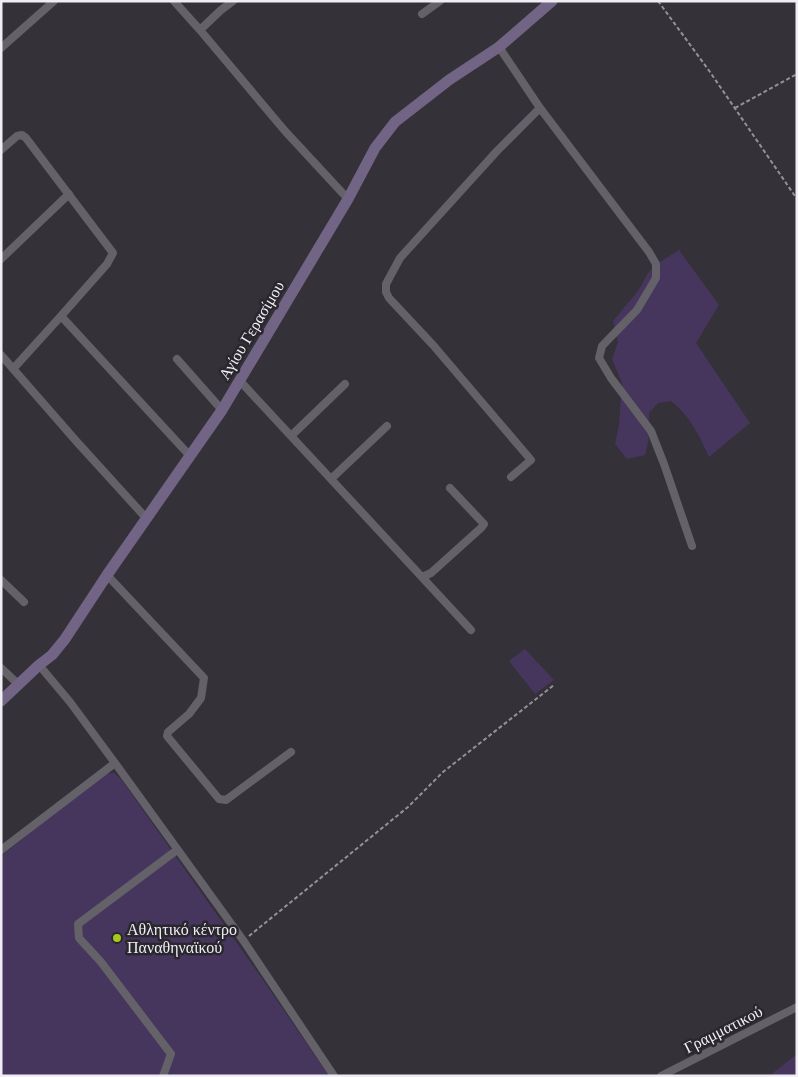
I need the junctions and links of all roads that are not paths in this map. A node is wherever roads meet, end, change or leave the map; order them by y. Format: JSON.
{"nodes":[{"id":1,"x":54,"y":1,"type":"edge"},
{"id":2,"x":174,"y":1,"type":"edge"},
{"id":3,"x":233,"y":1,"type":"edge"},
{"id":4,"x":440,"y":1,"type":"edge"},
{"id":5,"x":552,"y":1,"type":"edge"},
{"id":6,"x":422,"y":14,"type":"dead end"},
{"id":7,"x":200,"y":30,"type":"junction"},
{"id":8,"x":499,"y":47,"type":"junction"},
{"id":9,"x":1,"y":48,"type":"edge"},
{"id":10,"x":540,"y":108,"type":"junction"},
{"id":11,"x":1,"y":150,"type":"edge"},
{"id":12,"x":69,"y":194,"type":"junction"},
{"id":13,"x":348,"y":199,"type":"junction"},
{"id":14,"x":1,"y":259,"type":"edge"},
{"id":15,"x":61,"y":316,"type":"junction"},
{"id":16,"x":1,"y":355,"type":"edge"},
{"id":17,"x":177,"y":359,"type":"dead end"},
{"id":18,"x":13,"y":369,"type":"junction"},
{"id":19,"x":240,"y":381,"type":"junction"},
{"id":20,"x":345,"y":384,"type":"dead end"},
{"id":21,"x":222,"y":410,"type":"junction"},
{"id":22,"x":388,"y":426,"type":"dead end"},
{"id":23,"x":291,"y":436,"type":"junction"},
{"id":24,"x":190,"y":456,"type":"junction"},
{"id":25,"x":511,"y":477,"type":"dead end"},
{"id":26,"x":331,"y":478,"type":"junction"},
{"id":27,"x":450,"y":488,"type":"dead end"},
{"id":28,"x":147,"y":518,"type":"junction"},
{"id":29,"x":692,"y":546,"type":"dead end"},
{"id":30,"x":107,"y":575,"type":"junction"},
{"id":31,"x":422,"y":577,"type":"junction"},
{"id":32,"x":1,"y":580,"type":"edge"},
{"id":33,"x":24,"y":602,"type":"dead end"},
{"id":34,"x":471,"y":630,"type":"dead end"},
{"id":35,"x":39,"y":665,"type":"junction"},
{"id":36,"x":1,"y":668,"type":"edge"},
{"id":37,"x":18,"y":684,"type":"junction"},
{"id":38,"x":1,"y":701,"type":"edge"},
{"id":39,"x":291,"y":752,"type":"dead end"},
{"id":40,"x":115,"y":763,"type":"junction"},
{"id":41,"x":1,"y":850,"type":"edge"},
{"id":42,"x":177,"y":850,"type":"junction"},
{"id":43,"x":797,"y":1007,"type":"edge"},
{"id":44,"x":163,"y":1076,"type":"edge"},
{"id":45,"x":334,"y":1076,"type":"edge"},
{"id":46,"x":661,"y":1076,"type":"edge"}],
"edges":[{"from":1,"to":9,"type":"street"},
{"from":2,"to":7,"type":"street"},
{"from":3,"to":7,"type":"street"},
{"from":4,"to":6,"type":"street"},
{"from":5,"to":8,"type":"street","name":"Αγίου Γερασίμου"},
{"from":7,"to":13,"type":"street"},
{"from":8,"to":10,"type":"street"},
{"from":8,"to":13,"type":"street","name":"Αγίου Γερασίμου"},
{"from":10,"to":25,"type":"street"},
{"from":10,"to":29,"type":"street"},
{"from":11,"to":12,"type":"street"},
{"from":12,"to":14,"type":"street"},
{"from":12,"to":15,"type":"street"},
{"from":13,"to":19,"type":"street","name":"Αγίου Γερασίμου"},
{"from":15,"to":18,"type":"street"},
{"from":15,"to":24,"type":"street"},
{"from":16,"to":18,"type":"street"},
{"from":17,"to":21,"type":"street"},
{"from":18,"to":28,"type":"street"},
{"from":19,"to":21,"type":"street","name":"Αγίου Γερασίμου"},
{"from":19,"to":23,"type":"street"},
{"from":20,"to":23,"type":"street"},
{"from":21,"to":24,"type":"street","name":"Αγίου Γερασίμου"},
{"from":22,"to":26,"type":"street"},
{"from":23,"to":26,"type":"street"},
{"from":24,"to":28,"type":"street","name":"Αγίου Γερασίμου"},
{"from":26,"to":31,"type":"street"},
{"from":27,"to":31,"type":"street"},
{"from":28,"to":30,"type":"street","name":"Αγίου Γερασίμου"},
{"from":30,"to":35,"type":"street","name":"Αγίου Γερασίμου"},
{"from":30,"to":39,"type":"street"},
{"from":31,"to":34,"type":"street"},
{"from":32,"to":33,"type":"street"},
{"from":35,"to":37,"type":"street","name":"Αγίου Γερασίμου"},
{"from":35,"to":40,"type":"street"},
{"from":36,"to":37,"type":"street"},
{"from":37,"to":38,"type":"street","name":"Αγίου Γερασίμου"},
{"from":40,"to":41,"type":"street"},
{"from":40,"to":42,"type":"street"},
{"from":42,"to":44,"type":"street"},
{"from":42,"to":45,"type":"street"},
{"from":43,"to":46,"type":"street","name":"Γραμματικού"}]}
